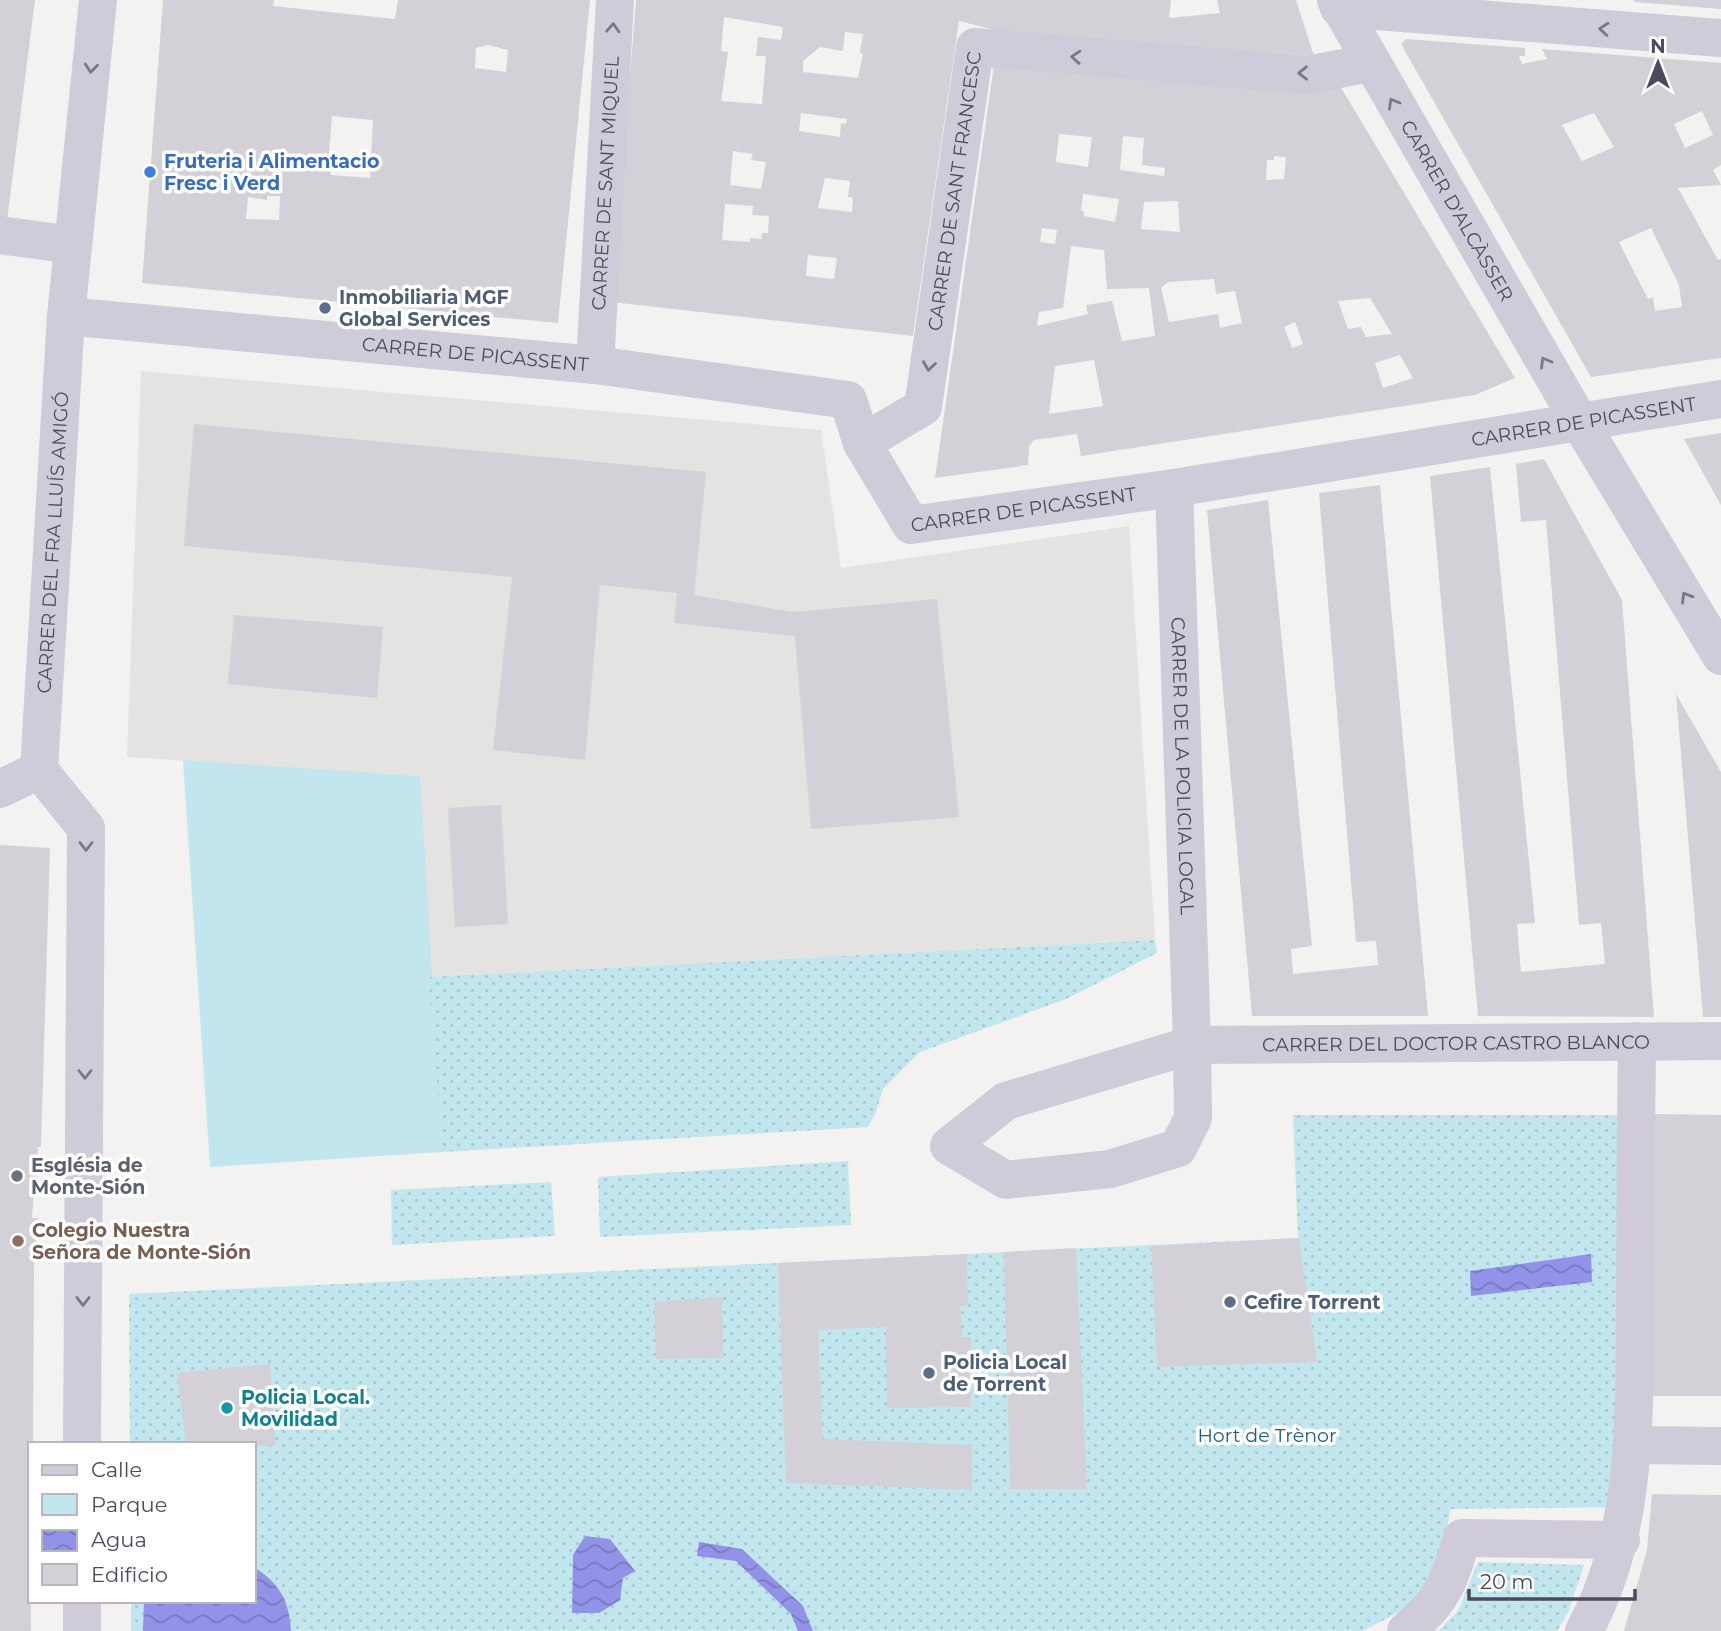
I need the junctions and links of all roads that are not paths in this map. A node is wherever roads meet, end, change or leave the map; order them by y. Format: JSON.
{"nodes":[{"id":1,"x":98,"y":0,"type":"edge"},
{"id":2,"x":615,"y":0,"type":"edge"},
{"id":3,"x":1338,"y":4,"type":"edge"},
{"id":4,"x":1721,"y":38,"type":"edge"},
{"id":5,"x":1370,"y":63,"type":"junction"},
{"id":6,"x":0,"y":235,"type":"edge"},
{"id":7,"x":73,"y":245,"type":"junction"},
{"id":8,"x":66,"y":316,"type":"junction"},
{"id":9,"x":594,"y":365,"type":"junction"},
{"id":10,"x":1721,"y":399,"type":"edge"},
{"id":11,"x":1580,"y":421,"type":"junction"},
{"id":12,"x":862,"y":443,"type":"junction"},
{"id":13,"x":1174,"y":488,"type":"junction"},
{"id":14,"x":1721,"y":656,"type":"edge"},
{"id":15,"x":39,"y":770,"type":"junction"},
{"id":16,"x":0,"y":789,"type":"edge"},
{"id":17,"x":1636,"y":1041,"type":"junction"},
{"id":18,"x":1721,"y":1041,"type":"edge"},
{"id":19,"x":1192,"y":1045,"type":"junction"},
{"id":20,"x":82,"y":1442,"type":"edge"},
{"id":21,"x":1632,"y":1445,"type":"junction"},
{"id":22,"x":1721,"y":1446,"type":"edge"},
{"id":23,"x":1621,"y":1540,"type":"junction"},
{"id":24,"x":82,"y":1603,"type":"edge"},
{"id":25,"x":82,"y":1631,"type":"edge"},
{"id":26,"x":1406,"y":1631,"type":"edge"},
{"id":27,"x":1584,"y":1631,"type":"edge"}],
"edges":[{"from":1,"to":7,"type":"street","name":"CARRER DEL FRA LLUÍS AMIGÓ","one_way":true},
{"from":9,"to":2,"type":"street","name":"CARRER DE SANT MIQUEL","one_way":true},
{"from":4,"to":3,"type":"street","one_way":true},
{"from":3,"to":5,"type":"street","name":"CARRER D'ALCÀSSER"},
{"from":11,"to":5,"type":"street","name":"CARRER D'ALCÀSSER","one_way":true},
{"from":5,"to":12,"type":"street","name":"CARRER DE SANT FRANCESC","one_way":true},
{"from":6,"to":7,"type":"street"},
{"from":7,"to":8,"type":"street","name":"CARRER DEL FRA LLUÍS AMIGÓ"},
{"from":8,"to":9,"type":"street","name":"CARRER DE PICASSENT"},
{"from":8,"to":15,"type":"street","name":"CARRER DEL FRA LLUÍS AMIGÓ"},
{"from":9,"to":12,"type":"street","name":"CARRER DE PICASSENT"},
{"from":10,"to":11,"type":"street","name":"CARRER DE PICASSENT"},
{"from":11,"to":13,"type":"street","name":"CARRER DE PICASSENT"},
{"from":14,"to":11,"type":"street","name":"CARRER D'ALCÀSSER","one_way":true},
{"from":12,"to":13,"type":"street","name":"CARRER DE PICASSENT"},
{"from":13,"to":19,"type":"street","name":"CARRER DE LA POLICIA LOCAL"},
{"from":15,"to":16,"type":"street"},
{"from":15,"to":20,"type":"street","one_way":true},
{"from":17,"to":18,"type":"street","name":"CARRER DEL DOCTOR CASTRO BLANCO"},
{"from":17,"to":19,"type":"street","name":"CARRER DEL DOCTOR CASTRO BLANCO"},
{"from":17,"to":21,"type":"street"},
{"from":19,"to":19,"type":"street","name":"CARRER DE LA POLICIA LOCAL"},
{"from":21,"to":22,"type":"street"},
{"from":21,"to":23,"type":"street"},
{"from":23,"to":26,"type":"street"},
{"from":23,"to":27,"type":"street"},
{"from":24,"to":25,"type":"street"}]}
